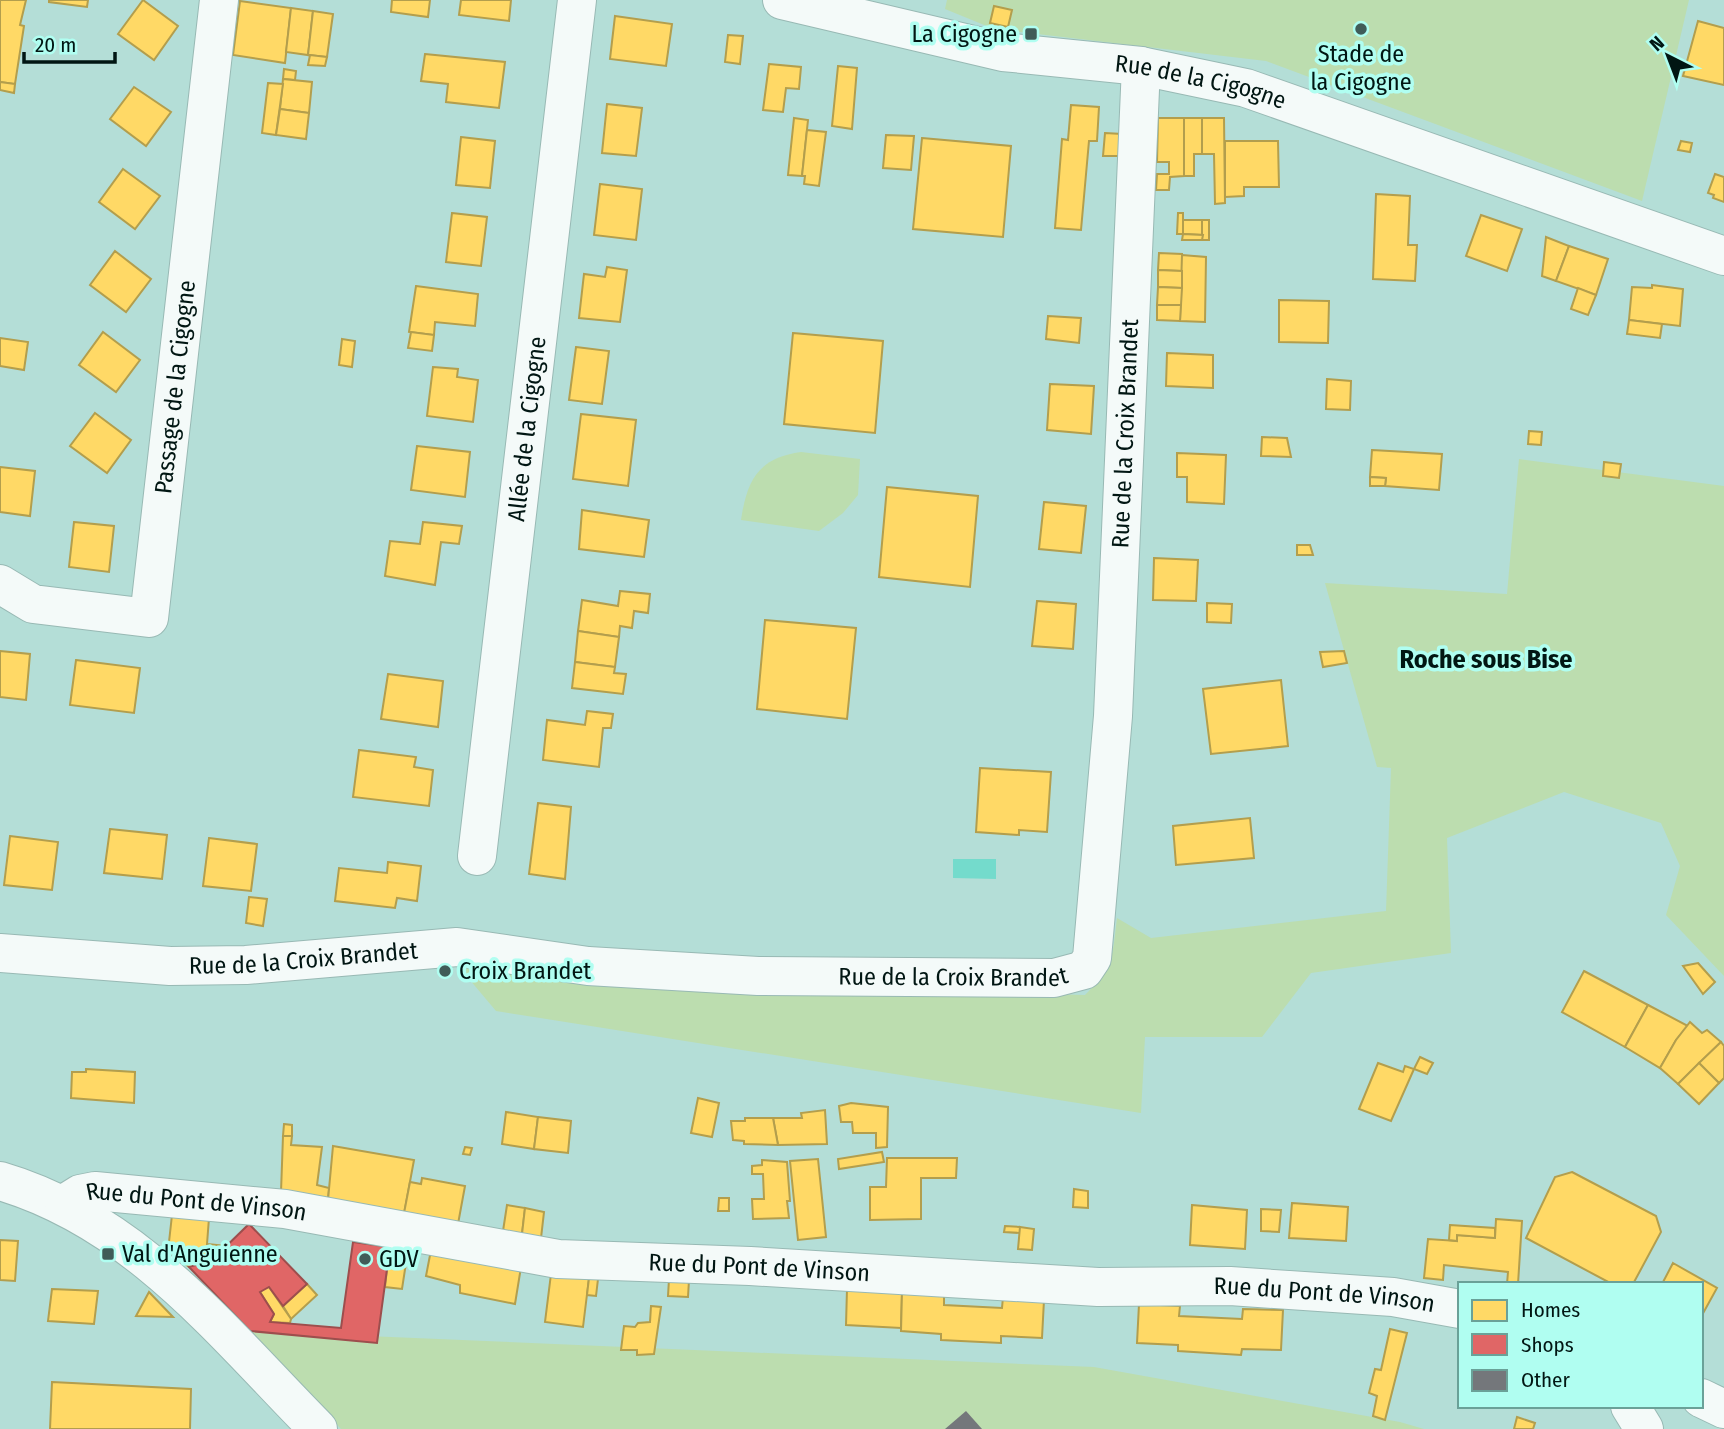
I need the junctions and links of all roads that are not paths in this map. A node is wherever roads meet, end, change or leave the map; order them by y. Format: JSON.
{"nodes":[{"id":1,"x":219,"y":0,"type":"edge"},
{"id":2,"x":577,"y":0,"type":"edge"},
{"id":3,"x":782,"y":0,"type":"edge"},
{"id":4,"x":1141,"y":66,"type":"junction"},
{"id":5,"x":1724,"y":256,"type":"edge"},
{"id":6,"x":0,"y":584,"type":"edge"},
{"id":7,"x":477,"y":856,"type":"dead end"},
{"id":8,"x":0,"y":953,"type":"edge"},
{"id":9,"x":0,"y":1181,"type":"edge"},
{"id":10,"x":64,"y":1204,"type":"junction"},
{"id":11,"x":1458,"y":1309,"type":"edge"},
{"id":12,"x":1703,"y":1399,"type":"edge"},
{"id":13,"x":1631,"y":1408,"type":"edge"},
{"id":14,"x":1724,"y":1409,"type":"edge"},
{"id":15,"x":318,"y":1429,"type":"edge"},
{"id":16,"x":1644,"y":1429,"type":"edge"}],
"edges":[{"from":1,"to":6,"type":"street","name":"Passage de la Cigogne"},
{"from":2,"to":7,"type":"street","name":"Allée de la Cigogne"},
{"from":3,"to":4,"type":"street","name":"Rue de la Cigogne"},
{"from":4,"to":5,"type":"street","name":"Rue de la Cigogne"},
{"from":4,"to":8,"type":"street","name":"Rue de la Croix Brandet"},
{"from":9,"to":10,"type":"street"},
{"from":10,"to":11,"type":"street","name":"Rue du Pont de Vinson"},
{"from":10,"to":15,"type":"street"},
{"from":12,"to":14,"type":"street"},
{"from":13,"to":16,"type":"street"}]}
